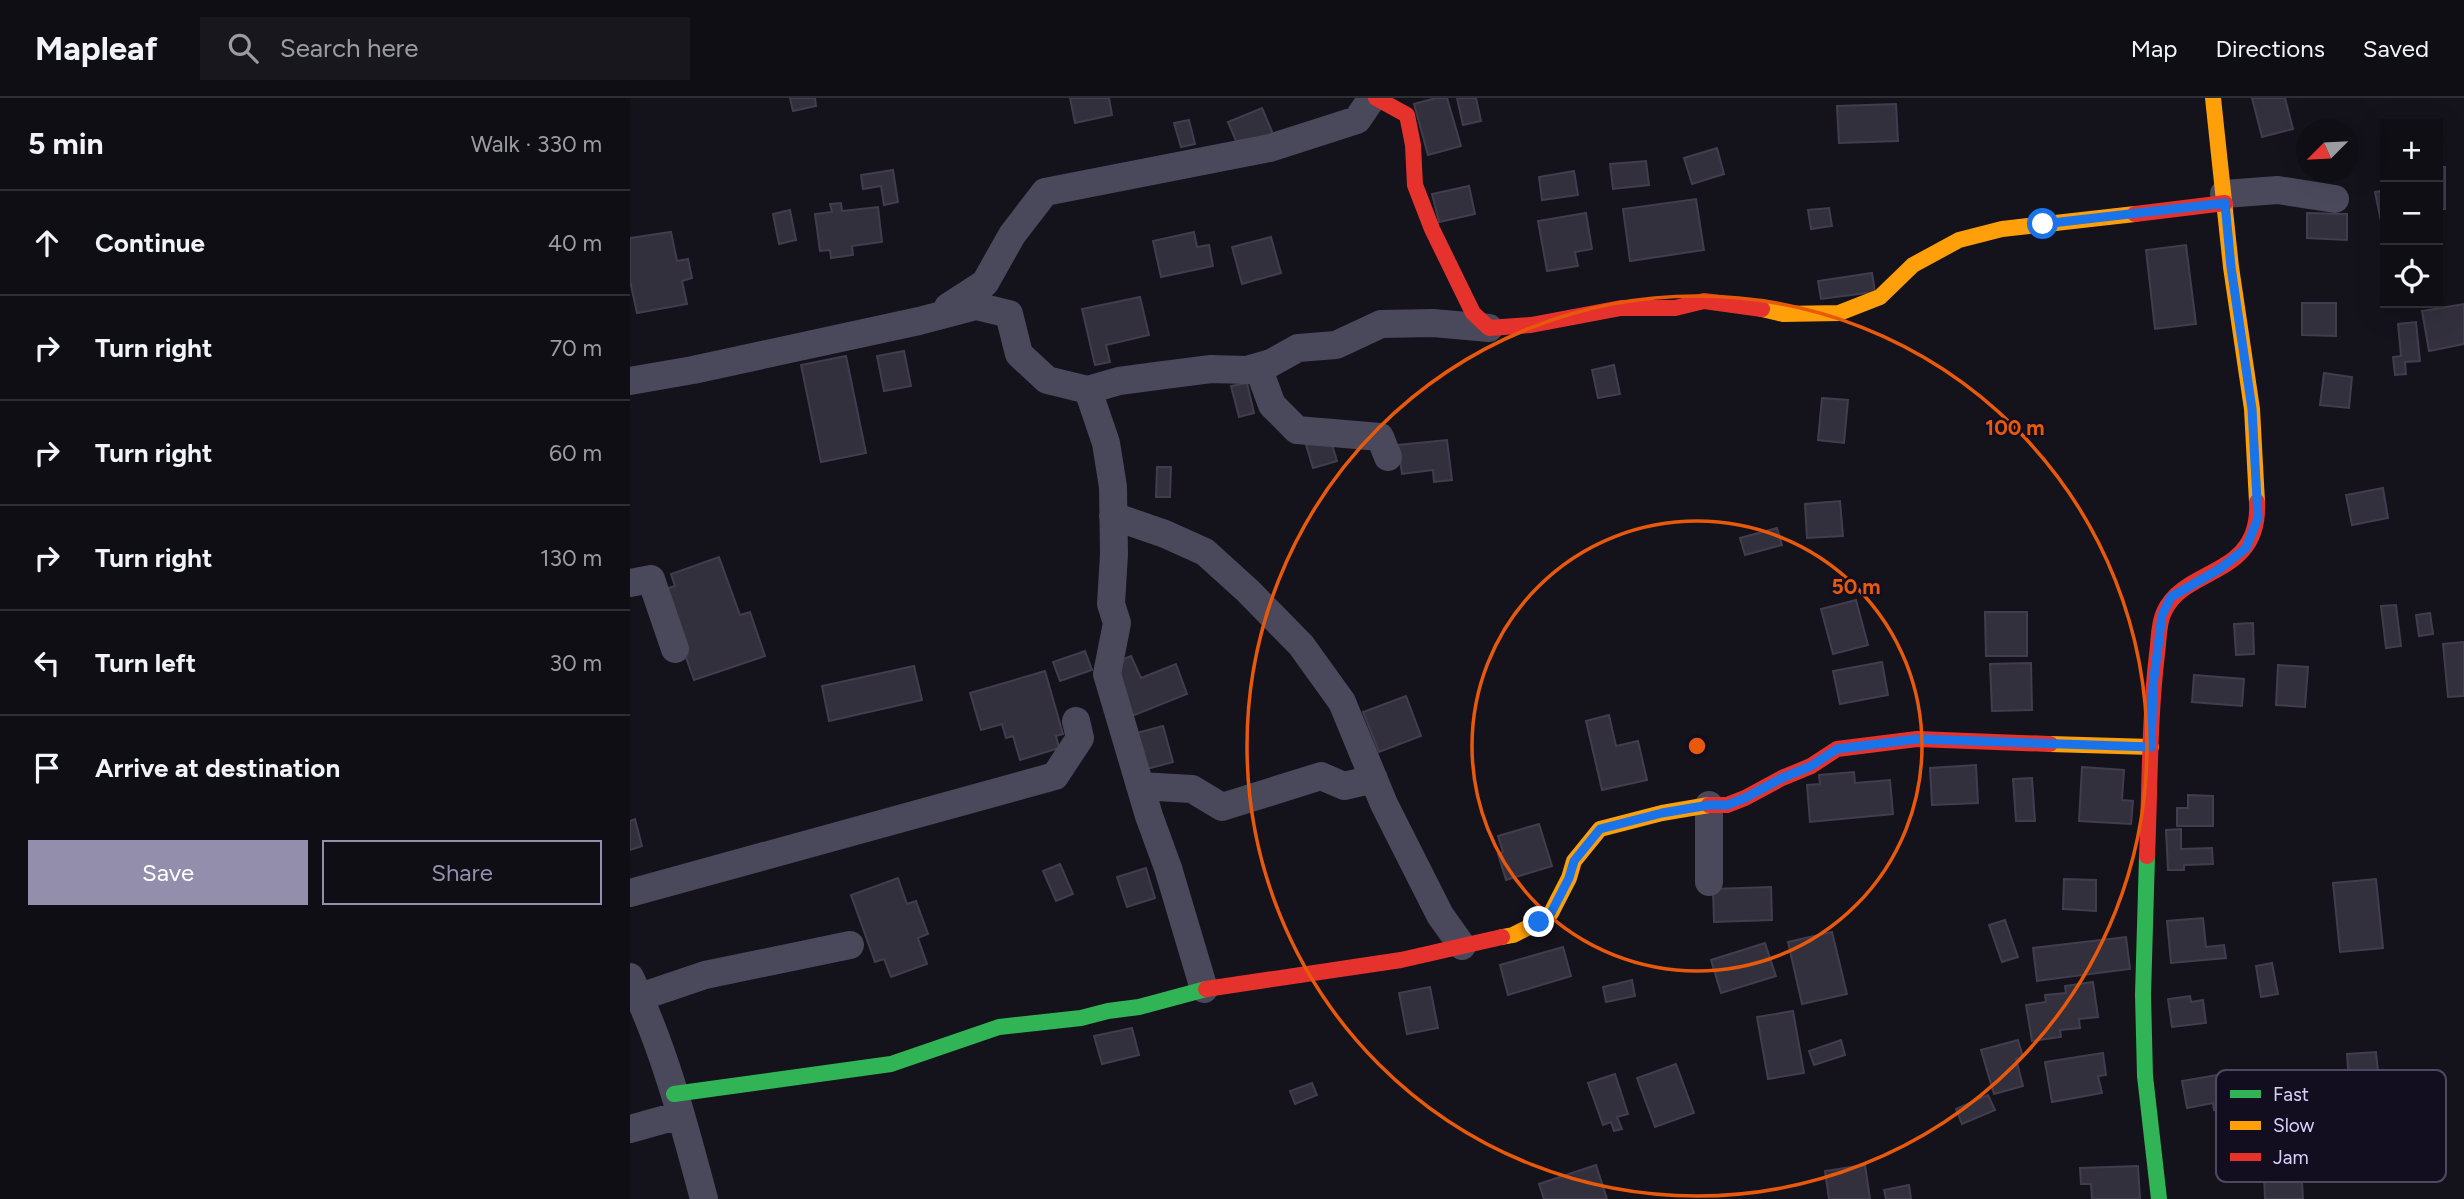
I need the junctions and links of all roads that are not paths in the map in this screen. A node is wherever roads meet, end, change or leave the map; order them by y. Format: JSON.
{"nodes":[{"id":1,"x":1374,"y":98,"type":"edge"},
{"id":2,"x":2213,"y":98,"type":"edge"},
{"id":3,"x":2224,"y":198,"type":"junction"},
{"id":4,"x":2335,"y":199,"type":"dead end"},
{"id":5,"x":934,"y":317,"type":"junction"},
{"id":6,"x":1489,"y":328,"type":"junction"},
{"id":7,"x":1258,"y":367,"type":"junction"},
{"id":8,"x":630,"y":381,"type":"edge"},
{"id":9,"x":1088,"y":390,"type":"junction"},
{"id":10,"x":1388,"y":457,"type":"dead end"},
{"id":11,"x":1113,"y":516,"type":"junction"},
{"id":12,"x":630,"y":583,"type":"edge"},
{"id":13,"x":676,"y":649,"type":"dead end"},
{"id":14,"x":1076,"y":721,"type":"dead end"},
{"id":15,"x":2151,"y":747,"type":"junction"},
{"id":16,"x":1374,"y":779,"type":"junction"},
{"id":17,"x":1140,"y":786,"type":"junction"},
{"id":18,"x":1709,"y":805,"type":"junction"},
{"id":19,"x":1709,"y":881,"type":"dead end"},
{"id":20,"x":630,"y":893,"type":"edge"},
{"id":21,"x":850,"y":945,"type":"dead end"},
{"id":22,"x":1462,"y":946,"type":"junction"},
{"id":23,"x":634,"y":987,"type":"edge"},
{"id":24,"x":1204,"y":989,"type":"junction"},
{"id":25,"x":677,"y":1105,"type":"junction"},
{"id":26,"x":630,"y":1129,"type":"edge"},
{"id":27,"x":704,"y":1199,"type":"edge"},
{"id":28,"x":2159,"y":1199,"type":"edge"}],
"edges":[{"from":1,"to":5,"type":"street"},
{"from":1,"to":6,"type":"street"},
{"from":2,"to":3,"type":"street"},
{"from":3,"to":4,"type":"street"},
{"from":3,"to":6,"type":"street"},
{"from":3,"to":15,"type":"street"},
{"from":5,"to":8,"type":"street"},
{"from":5,"to":9,"type":"street"},
{"from":6,"to":7,"type":"street"},
{"from":7,"to":9,"type":"street"},
{"from":7,"to":10,"type":"street"},
{"from":9,"to":11,"type":"street"},
{"from":11,"to":16,"type":"street"},
{"from":11,"to":17,"type":"street"},
{"from":12,"to":13,"type":"street"},
{"from":14,"to":20,"type":"street"},
{"from":15,"to":18,"type":"street"},
{"from":15,"to":28,"type":"street"},
{"from":16,"to":17,"type":"street"},
{"from":16,"to":22,"type":"street"},
{"from":17,"to":24,"type":"street"},
{"from":18,"to":19,"type":"street"},
{"from":18,"to":22,"type":"street"},
{"from":21,"to":23,"type":"street"},
{"from":22,"to":24,"type":"street"},
{"from":23,"to":25,"type":"street"},
{"from":24,"to":25,"type":"street"},
{"from":25,"to":26,"type":"street"},
{"from":25,"to":27,"type":"street"}]}
